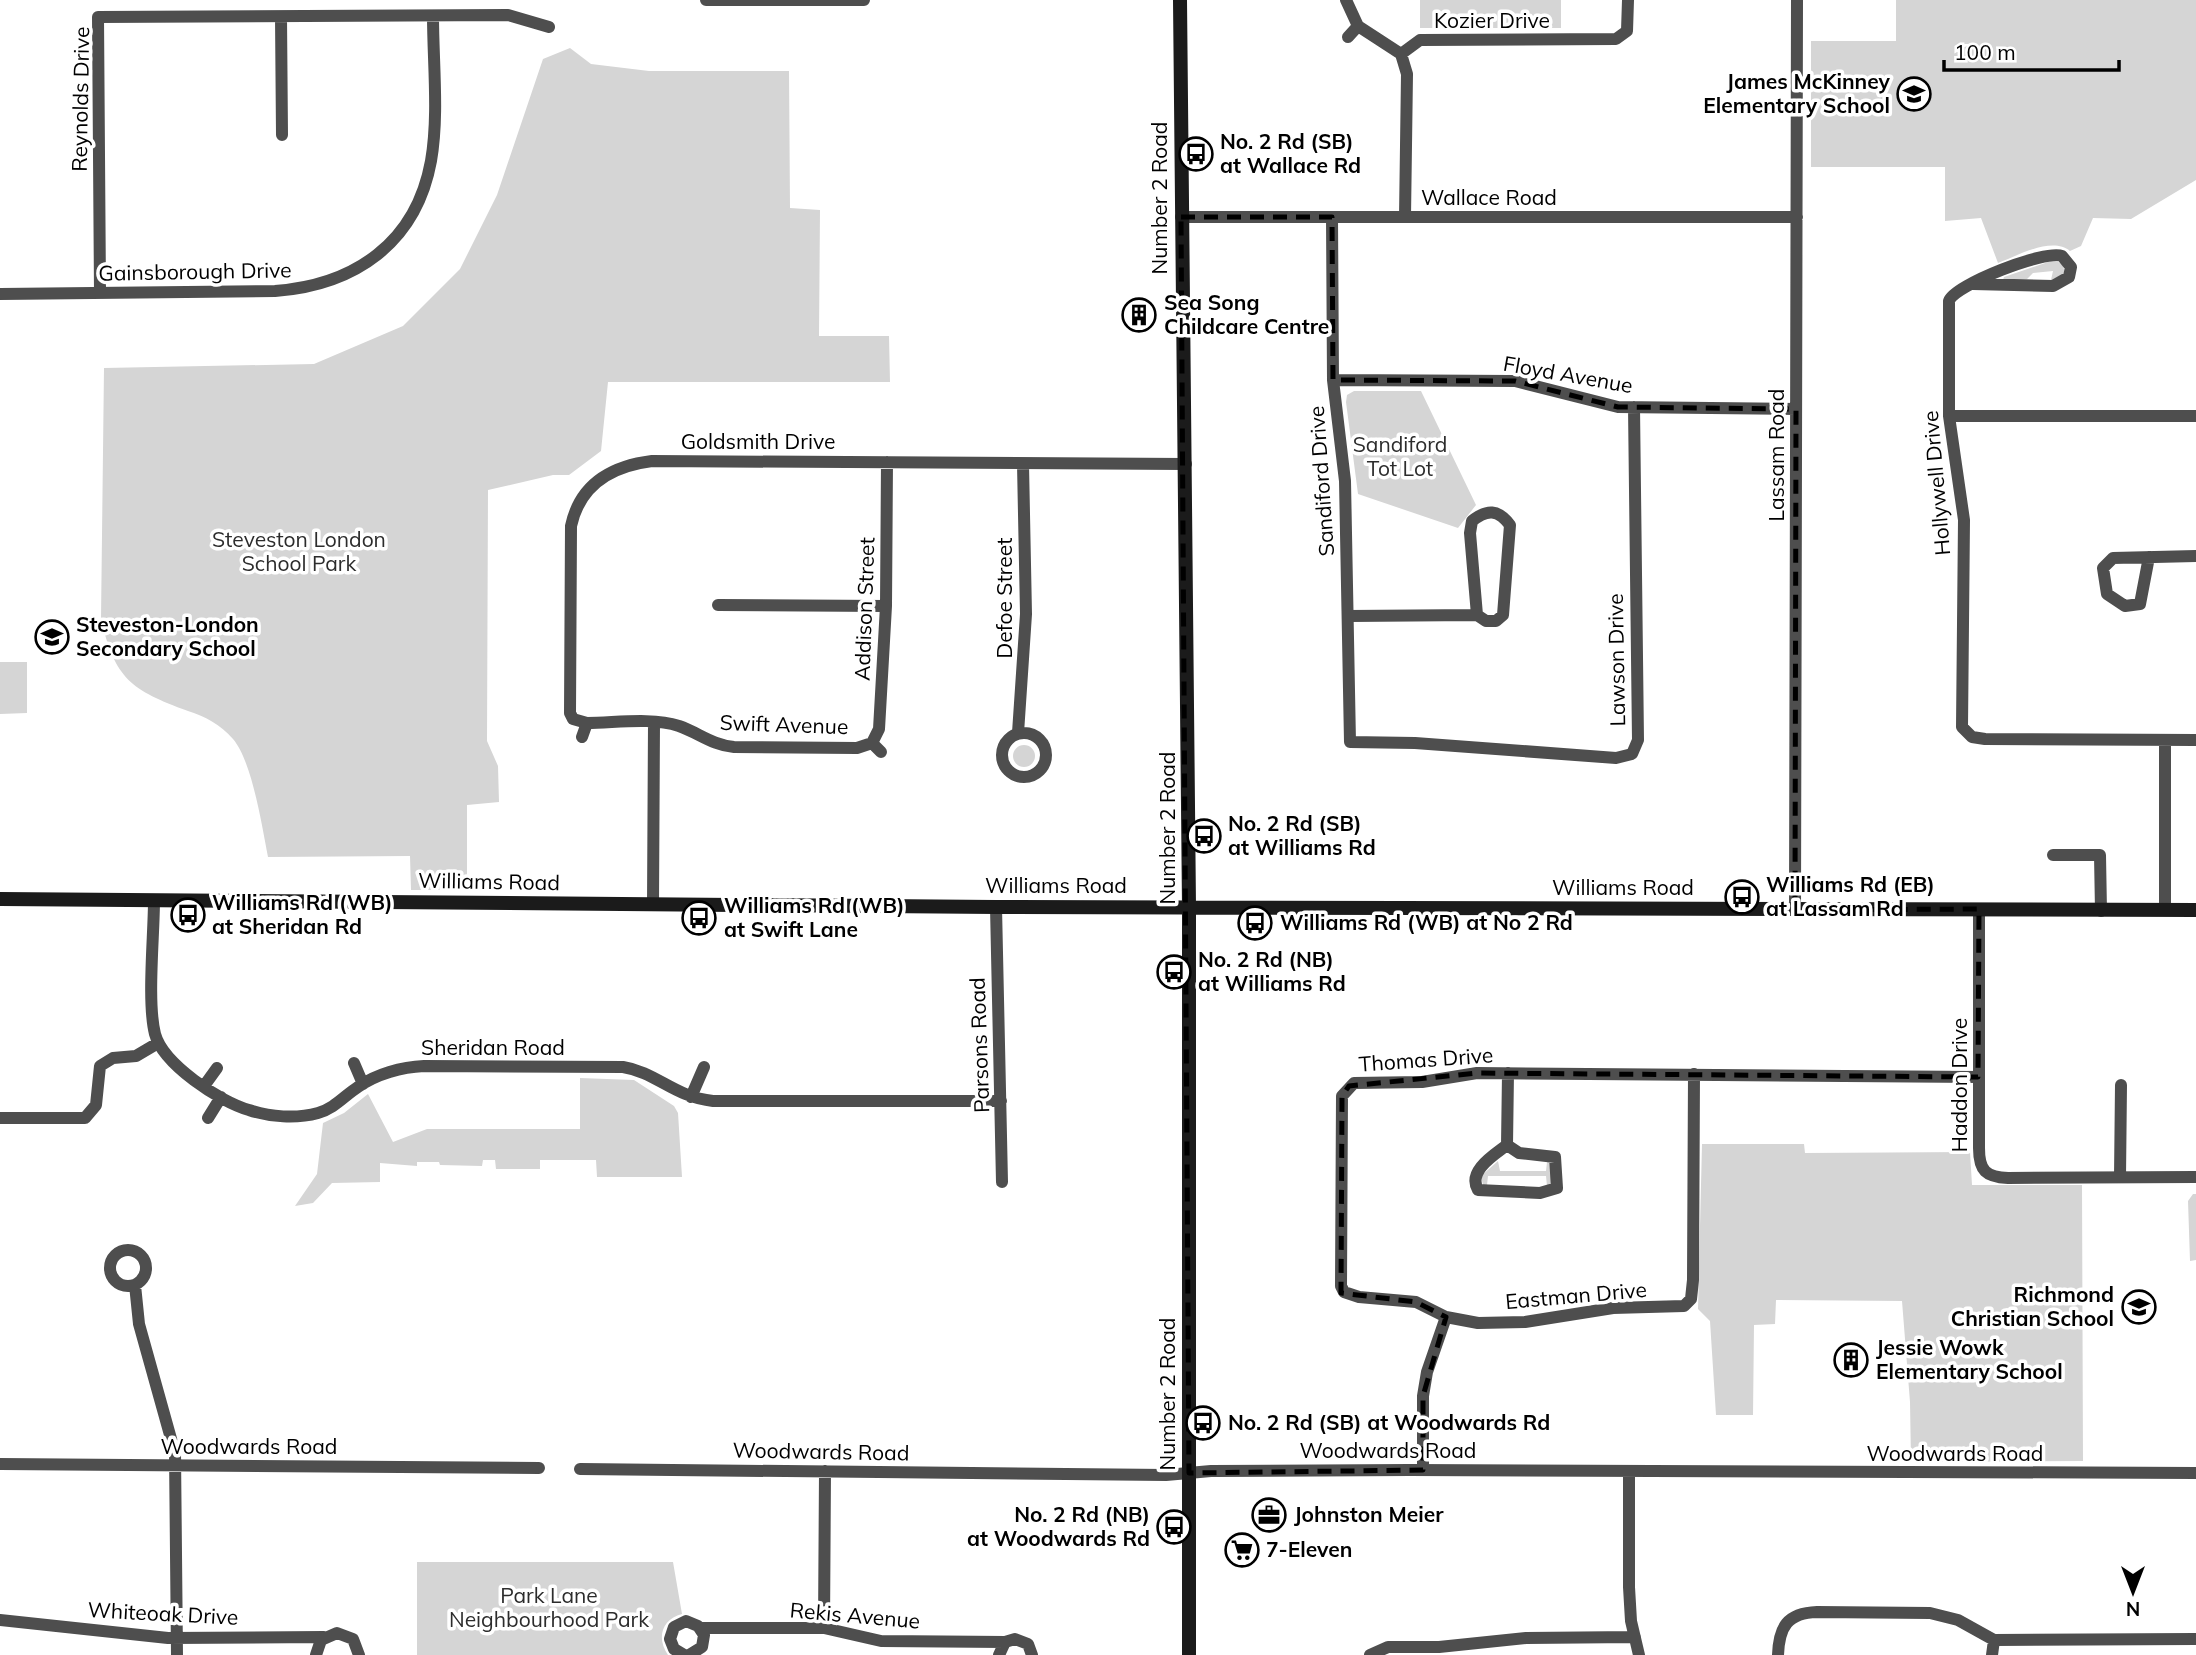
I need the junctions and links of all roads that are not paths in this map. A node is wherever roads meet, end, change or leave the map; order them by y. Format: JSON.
{"nodes":[{"id":1,"x":706,"y":0,"type":"edge"},
{"id":2,"x":864,"y":0,"type":"edge"},
{"id":3,"x":1180,"y":0,"type":"edge"},
{"id":4,"x":1346,"y":0,"type":"edge"},
{"id":5,"x":1628,"y":0,"type":"edge"},
{"id":6,"x":1797,"y":0,"type":"edge"},
{"id":7,"x":433,"y":16,"type":"junction"},
{"id":8,"x":282,"y":17,"type":"junction"},
{"id":9,"x":1358,"y":26,"type":"junction"},
{"id":10,"x":549,"y":27,"type":"dead end"},
{"id":11,"x":1348,"y":37,"type":"dead end"},
{"id":12,"x":1401,"y":54,"type":"junction"},
{"id":13,"x":282,"y":135,"type":"dead end"},
{"id":14,"x":1332,"y":217,"type":"junction"},
{"id":15,"x":1405,"y":217,"type":"junction"},
{"id":16,"x":1797,"y":217,"type":"junction"},
{"id":17,"x":1181,"y":218,"type":"junction"},
{"id":18,"x":1973,"y":284,"type":"junction"},
{"id":19,"x":100,"y":293,"type":"junction"},
{"id":20,"x":0,"y":294,"type":"edge"},
{"id":21,"x":1333,"y":380,"type":"junction"},
{"id":22,"x":1634,"y":407,"type":"junction"},
{"id":23,"x":1796,"y":410,"type":"junction"},
{"id":24,"x":1949,"y":416,"type":"junction"},
{"id":25,"x":2196,"y":416,"type":"edge"},
{"id":26,"x":887,"y":462,"type":"junction"},
{"id":27,"x":1023,"y":464,"type":"junction"},
{"id":28,"x":1186,"y":464,"type":"junction"},
{"id":29,"x":2196,"y":556,"type":"edge"},
{"id":30,"x":2149,"y":557,"type":"junction"},
{"id":31,"x":718,"y":605,"type":"dead end"},
{"id":32,"x":886,"y":606,"type":"junction"},
{"id":33,"x":1477,"y":615,"type":"junction"},
{"id":34,"x":1349,"y":616,"type":"junction"},
{"id":35,"x":587,"y":723,"type":"junction"},
{"id":36,"x":654,"y":723,"type":"junction"},
{"id":37,"x":1018,"y":733,"type":"dead end"},
{"id":38,"x":582,"y":737,"type":"dead end"},
{"id":39,"x":2165,"y":740,"type":"junction"},
{"id":40,"x":2196,"y":740,"type":"edge"},
{"id":41,"x":1350,"y":742,"type":"joint"},
{"id":42,"x":876,"y":748,"type":"joint"},
{"id":43,"x":2053,"y":855,"type":"dead end"},
{"id":44,"x":0,"y":899,"type":"edge"},
{"id":45,"x":154,"y":900,"type":"junction"},
{"id":46,"x":653,"y":904,"type":"junction"},
{"id":47,"x":996,"y":907,"type":"junction"},
{"id":48,"x":1189,"y":907,"type":"junction"},
{"id":49,"x":1979,"y":909,"type":"junction"},
{"id":50,"x":1796,"y":910,"type":"junction"},
{"id":51,"x":2165,"y":910,"type":"junction"},
{"id":52,"x":2196,"y":910,"type":"edge"},
{"id":53,"x":2101,"y":911,"type":"junction"},
{"id":54,"x":158,"y":1043,"type":"junction"},
{"id":55,"x":354,"y":1063,"type":"dead end"},
{"id":56,"x":704,"y":1067,"type":"dead end"},
{"id":57,"x":217,"y":1068,"type":"dead end"},
{"id":58,"x":1508,"y":1073,"type":"junction"},
{"id":59,"x":1694,"y":1074,"type":"junction"},
{"id":60,"x":1978,"y":1077,"type":"junction"},
{"id":61,"x":363,"y":1084,"type":"junction"},
{"id":62,"x":2121,"y":1085,"type":"dead end"},
{"id":63,"x":204,"y":1086,"type":"junction"},
{"id":64,"x":221,"y":1097,"type":"junction"},
{"id":65,"x":691,"y":1097,"type":"junction"},
{"id":66,"x":1001,"y":1101,"type":"junction"},
{"id":67,"x":0,"y":1118,"type":"edge"},
{"id":68,"x":208,"y":1118,"type":"dead end"},
{"id":69,"x":1507,"y":1145,"type":"junction"},
{"id":70,"x":2120,"y":1177,"type":"junction"},
{"id":71,"x":2196,"y":1177,"type":"edge"},
{"id":72,"x":1002,"y":1182,"type":"dead end"},
{"id":73,"x":135,"y":1285,"type":"dead end"},
{"id":74,"x":1446,"y":1317,"type":"junction"},
{"id":75,"x":0,"y":1464,"type":"edge"},
{"id":76,"x":176,"y":1466,"type":"junction"},
{"id":77,"x":539,"y":1468,"type":"dead end"},
{"id":78,"x":580,"y":1469,"type":"dead end"},
{"id":79,"x":1423,"y":1470,"type":"junction"},
{"id":80,"x":825,"y":1471,"type":"junction"},
{"id":81,"x":1189,"y":1473,"type":"junction"},
{"id":82,"x":1629,"y":1473,"type":"junction"},
{"id":83,"x":2196,"y":1473,"type":"edge"},
{"id":84,"x":0,"y":1620,"type":"edge"},
{"id":85,"x":701,"y":1628,"type":"junction"},
{"id":86,"x":824,"y":1628,"type":"junction"},
{"id":87,"x":324,"y":1637,"type":"junction"},
{"id":88,"x":1635,"y":1637,"type":"junction"},
{"id":89,"x":177,"y":1638,"type":"junction"},
{"id":90,"x":2196,"y":1639,"type":"edge"},
{"id":91,"x":1994,"y":1640,"type":"junction"},
{"id":92,"x":1005,"y":1642,"type":"junction"},
{"id":93,"x":922,"y":1649,"type":"edge"},
{"id":94,"x":177,"y":1655,"type":"edge"},
{"id":95,"x":316,"y":1655,"type":"edge"},
{"id":96,"x":359,"y":1655,"type":"edge"},
{"id":97,"x":687,"y":1655,"type":"edge"},
{"id":98,"x":999,"y":1655,"type":"edge"},
{"id":99,"x":1032,"y":1655,"type":"edge"},
{"id":100,"x":1189,"y":1655,"type":"edge"},
{"id":101,"x":1370,"y":1655,"type":"edge"},
{"id":102,"x":1639,"y":1655,"type":"edge"},
{"id":103,"x":1778,"y":1655,"type":"edge"},
{"id":104,"x":1992,"y":1655,"type":"edge"}],
"edges":[{"from":1,"to":2,"type":"street"},
{"from":3,"to":17,"type":"street","name":"Number 2 Road"},
{"from":4,"to":9,"type":"street"},
{"from":5,"to":12,"type":"street","name":"Kozier Drive"},
{"from":6,"to":16,"type":"street","name":"Lassam Road"},
{"from":7,"to":8,"type":"street","name":"Reynolds Drive"},
{"from":7,"to":10,"type":"street","name":"Reynolds Drive"},
{"from":7,"to":19,"type":"street","name":"Gainsborough Drive"},
{"from":8,"to":13,"type":"street"},
{"from":8,"to":19,"type":"street","name":"Reynolds Drive"},
{"from":9,"to":11,"type":"street"},
{"from":9,"to":12,"type":"street"},
{"from":12,"to":15,"type":"street"},
{"from":14,"to":15,"type":"street","name":"Wallace Road"},
{"from":14,"to":17,"type":"street","name":"Wallace Road"},
{"from":14,"to":21,"type":"street","name":"Sandiford Drive"},
{"from":15,"to":16,"type":"street","name":"Wallace Road"},
{"from":16,"to":23,"type":"street","name":"Lassam Road"},
{"from":17,"to":28,"type":"street","name":"Number 2 Road"},
{"from":18,"to":18,"type":"street","name":"Hollywell Drive"},
{"from":18,"to":24,"type":"street","name":"Hollywell Drive"},
{"from":19,"to":20,"type":"street","name":"Gainsborough Drive"},
{"from":21,"to":22,"type":"street","name":"Floyd Avenue"},
{"from":21,"to":34,"type":"street","name":"Sandiford Drive"},
{"from":22,"to":23,"type":"street","name":"Floyd Avenue"},
{"from":22,"to":41,"type":"street","name":"Lawson Drive"},
{"from":23,"to":50,"type":"street","name":"Lassam Road"},
{"from":24,"to":25,"type":"street"},
{"from":24,"to":39,"type":"street","name":"Hollywell Drive"},
{"from":26,"to":27,"type":"street","name":"Goldsmith Drive"},
{"from":26,"to":32,"type":"street","name":"Addison Street"},
{"from":26,"to":35,"type":"street","name":"Goldsmith Drive"},
{"from":27,"to":28,"type":"street","name":"Goldsmith Drive"},
{"from":27,"to":37,"type":"street","name":"Defoe Street"},
{"from":28,"to":48,"type":"street","name":"Number 2 Road"},
{"from":29,"to":30,"type":"street"},
{"from":30,"to":30,"type":"street"},
{"from":31,"to":32,"type":"street"},
{"from":32,"to":42,"type":"street","name":"Addison Street"},
{"from":33,"to":33,"type":"street"},
{"from":33,"to":34,"type":"street"},
{"from":34,"to":41,"type":"street","name":"Sandiford Drive"},
{"from":35,"to":36,"type":"street","name":"Swift Avenue"},
{"from":35,"to":38,"type":"street"},
{"from":36,"to":42,"type":"street","name":"Swift Avenue"},
{"from":36,"to":46,"type":"street"},
{"from":39,"to":40,"type":"street"},
{"from":39,"to":51,"type":"street"},
{"from":43,"to":53,"type":"street"},
{"from":44,"to":45,"type":"street","name":"Williams Road"},
{"from":45,"to":46,"type":"street","name":"Williams Road"},
{"from":45,"to":54,"type":"street"},
{"from":46,"to":47,"type":"street","name":"Williams Road"},
{"from":47,"to":48,"type":"street","name":"Williams Road"},
{"from":47,"to":66,"type":"street","name":"Parsons Road"},
{"from":48,"to":50,"type":"street","name":"Williams Road"},
{"from":48,"to":81,"type":"street","name":"Number 2 Road"},
{"from":49,"to":50,"type":"street","name":"Williams Road"},
{"from":49,"to":53,"type":"street","name":"Williams Road"},
{"from":49,"to":60,"type":"street","name":"Haddon Drive"},
{"from":51,"to":52,"type":"street","name":"Williams Road"},
{"from":51,"to":53,"type":"street","name":"Williams Road"},
{"from":54,"to":63,"type":"street","name":"Sheridan Road"},
{"from":54,"to":67,"type":"street"},
{"from":55,"to":61,"type":"street"},
{"from":56,"to":65,"type":"street"},
{"from":57,"to":63,"type":"street"},
{"from":58,"to":59,"type":"street","name":"Thomas Drive"},
{"from":58,"to":69,"type":"street"},
{"from":58,"to":74,"type":"street","name":"Thomas Drive"},
{"from":59,"to":60,"type":"street","name":"Thomas Drive"},
{"from":59,"to":74,"type":"street","name":"Eastman Drive"},
{"from":60,"to":70,"type":"street","name":"Haddon Drive"},
{"from":61,"to":64,"type":"street","name":"Sheridan Road"},
{"from":61,"to":65,"type":"street","name":"Sheridan Road"},
{"from":62,"to":70,"type":"street"},
{"from":63,"to":64,"type":"street","name":"Sheridan Road"},
{"from":64,"to":68,"type":"street"},
{"from":65,"to":66,"type":"street","name":"Sheridan Road"},
{"from":66,"to":72,"type":"street","name":"Parsons Road"},
{"from":69,"to":69,"type":"street"},
{"from":70,"to":71,"type":"street","name":"Haddon Drive"},
{"from":73,"to":76,"type":"street"},
{"from":74,"to":79,"type":"street"},
{"from":75,"to":76,"type":"street","name":"Woodwards Road"},
{"from":76,"to":77,"type":"street","name":"Woodwards Road"},
{"from":76,"to":89,"type":"street"},
{"from":78,"to":80,"type":"street","name":"Woodwards Road"},
{"from":79,"to":81,"type":"street","name":"Woodwards Road"},
{"from":79,"to":82,"type":"street","name":"Woodwards Road"},
{"from":80,"to":81,"type":"street","name":"Woodwards Road"},
{"from":80,"to":86,"type":"street"},
{"from":81,"to":100,"type":"street","name":"Number 2 Road"},
{"from":82,"to":83,"type":"street","name":"Woodwards Road"},
{"from":82,"to":88,"type":"street"},
{"from":84,"to":89,"type":"street","name":"Whiteoak Drive"},
{"from":85,"to":86,"type":"street","name":"Rekis Avenue"},
{"from":85,"to":97,"type":"street","name":"Rekis Avenue"},
{"from":85,"to":97,"type":"street","name":"Rekis Avenue"},
{"from":86,"to":93,"type":"street","name":"Rekis Avenue"},
{"from":87,"to":89,"type":"street","name":"Whiteoak Drive"},
{"from":87,"to":95,"type":"street"},
{"from":87,"to":96,"type":"street","name":"Whiteoak Drive"},
{"from":88,"to":101,"type":"street"},
{"from":88,"to":102,"type":"street"},
{"from":89,"to":94,"type":"street"},
{"from":90,"to":91,"type":"street"},
{"from":91,"to":103,"type":"street"},
{"from":91,"to":104,"type":"street"},
{"from":92,"to":93,"type":"street","name":"Rekis Avenue"},
{"from":92,"to":98,"type":"street"},
{"from":92,"to":99,"type":"street","name":"Rekis Avenue"}]}
